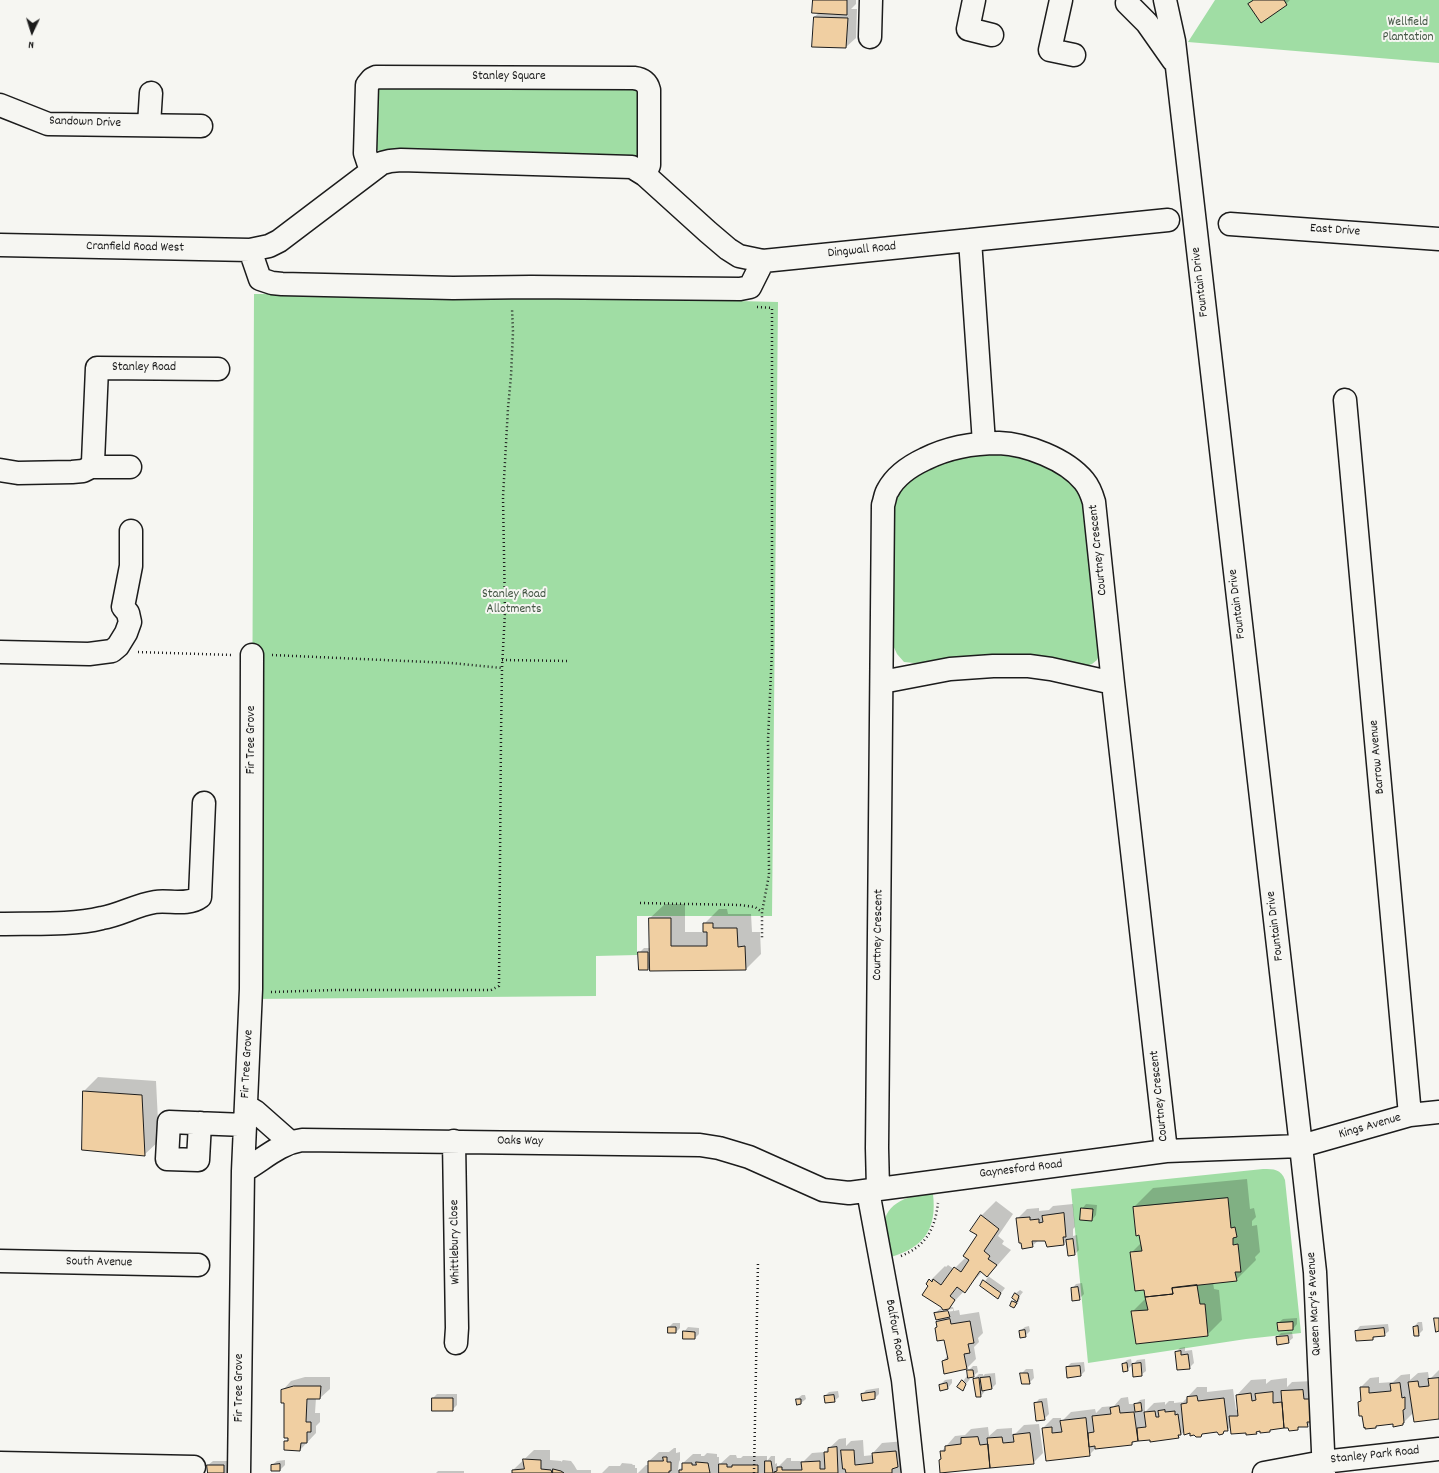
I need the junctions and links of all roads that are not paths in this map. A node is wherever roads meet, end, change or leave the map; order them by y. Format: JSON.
{"nodes":[{"id":1,"x":871,"y":0,"type":"edge"},
{"id":2,"x":974,"y":0,"type":"edge"},
{"id":3,"x":1061,"y":0,"type":"edge"},
{"id":4,"x":1165,"y":0,"type":"edge"},
{"id":5,"x":1131,"y":1,"type":"edge"},
{"id":6,"x":992,"y":34,"type":"dead end"},
{"id":7,"x":870,"y":37,"type":"dead end"},
{"id":8,"x":1074,"y":55,"type":"dead end"},
{"id":9,"x":1175,"y":63,"type":"junction"},
{"id":10,"x":151,"y":93,"type":"dead end"},
{"id":11,"x":0,"y":105,"type":"edge"},
{"id":12,"x":149,"y":125,"type":"junction"},
{"id":13,"x":201,"y":126,"type":"dead end"},
{"id":14,"x":372,"y":169,"type":"junction"},
{"id":15,"x":645,"y":175,"type":"junction"},
{"id":16,"x":1168,"y":220,"type":"dead end"},
{"id":17,"x":1230,"y":224,"type":"dead end"},
{"id":18,"x":1439,"y":239,"type":"edge"},
{"id":19,"x":970,"y":240,"type":"junction"},
{"id":20,"x":0,"y":246,"type":"edge"},
{"id":21,"x":260,"y":248,"type":"junction"},
{"id":22,"x":759,"y":261,"type":"junction"},
{"id":23,"x":218,"y":369,"type":"dead end"},
{"id":24,"x":1345,"y":400,"type":"dead end"},
{"id":25,"x":984,"y":444,"type":"junction"},
{"id":26,"x":91,"y":467,"type":"junction"},
{"id":27,"x":130,"y":468,"type":"dead end"},
{"id":28,"x":0,"y":470,"type":"edge"},
{"id":29,"x":131,"y":531,"type":"dead end"},
{"id":30,"x":0,"y":652,"type":"edge"},
{"id":31,"x":252,"y":655,"type":"road end"},
{"id":32,"x":882,"y":682,"type":"junction"},
{"id":33,"x":1113,"y":683,"type":"junction"},
{"id":34,"x":204,"y":803,"type":"dead end"},
{"id":35,"x":0,"y":924,"type":"edge"},
{"id":36,"x":1439,"y":1112,"type":"edge"},
{"id":37,"x":1410,"y":1115,"type":"junction"},
{"id":38,"x":245,"y":1116,"type":"junction"},
{"id":39,"x":200,"y":1124,"type":"dead end"},
{"id":40,"x":454,"y":1141,"type":"junction"},
{"id":41,"x":290,"y":1142,"type":"junction"},
{"id":42,"x":1301,"y":1146,"type":"junction"},
{"id":43,"x":1166,"y":1151,"type":"junction"},
{"id":44,"x":749,"y":1158,"type":"joint"},
{"id":45,"x":243,"y":1171,"type":"junction"},
{"id":46,"x":873,"y":1190,"type":"junction"},
{"id":47,"x":0,"y":1261,"type":"edge"},
{"id":48,"x":198,"y":1265,"type":"dead end"},
{"id":49,"x":456,"y":1343,"type":"dead end"},
{"id":50,"x":1439,"y":1449,"type":"edge"},
{"id":51,"x":0,"y":1463,"type":"edge"},
{"id":52,"x":194,"y":1467,"type":"dead end"},
{"id":53,"x":1324,"y":1467,"type":"edge"},
{"id":54,"x":239,"y":1473,"type":"edge"},
{"id":55,"x":913,"y":1473,"type":"edge"},
{"id":56,"x":1264,"y":1473,"type":"edge"}],
"edges":[{"from":1,"to":7,"type":"street"},
{"from":2,"to":6,"type":"street"},
{"from":3,"to":8,"type":"street"},
{"from":4,"to":9,"type":"street","name":"Fountain Drive"},
{"from":5,"to":9,"type":"street","name":"Fountain Drive"},
{"from":9,"to":42,"type":"street","name":"Fountain Drive"},
{"from":10,"to":12,"type":"street"},
{"from":11,"to":12,"type":"street","name":"Sandown Drive"},
{"from":12,"to":13,"type":"street","name":"Sandown Drive"},
{"from":14,"to":15,"type":"street"},
{"from":14,"to":15,"type":"street","name":"Stanley Square"},
{"from":14,"to":21,"type":"street"},
{"from":15,"to":22,"type":"street"},
{"from":16,"to":19,"type":"street","name":"Dingwall Road"},
{"from":17,"to":18,"type":"street","name":"East Drive"},
{"from":19,"to":22,"type":"street","name":"Dingwall Road"},
{"from":19,"to":25,"type":"street"},
{"from":20,"to":21,"type":"street","name":"Cranfield Road West"},
{"from":21,"to":22,"type":"street"},
{"from":23,"to":26,"type":"street","name":"Stanley Road"},
{"from":24,"to":37,"type":"street","name":"Barrow Avenue"},
{"from":25,"to":32,"type":"street","name":"Courtney Crescent"},
{"from":25,"to":33,"type":"street","name":"Courtney Crescent"},
{"from":26,"to":27,"type":"street"},
{"from":26,"to":28,"type":"street"},
{"from":29,"to":30,"type":"street"},
{"from":31,"to":38,"type":"street","name":"Fir Tree Grove"},
{"from":32,"to":33,"type":"street"},
{"from":32,"to":46,"type":"street","name":"Courtney Crescent"},
{"from":33,"to":43,"type":"street","name":"Courtney Crescent"},
{"from":34,"to":35,"type":"street"},
{"from":36,"to":37,"type":"street","name":"Kings Avenue"},
{"from":37,"to":42,"type":"street","name":"Kings Avenue"},
{"from":38,"to":39,"type":"street"},
{"from":38,"to":41,"type":"street"},
{"from":38,"to":45,"type":"street","name":"Fir Tree Grove"},
{"from":40,"to":41,"type":"street","name":"Oaks Way"},
{"from":40,"to":44,"type":"street","name":"Oaks Way"},
{"from":40,"to":49,"type":"street","name":"Whittlebury Close"},
{"from":41,"to":45,"type":"street","name":"Oaks Way"},
{"from":42,"to":43,"type":"street","name":"Gaynesford Road"},
{"from":42,"to":53,"type":"street","name":"Queen Mary's Avenue"},
{"from":43,"to":46,"type":"street","name":"Gaynesford Road"},
{"from":44,"to":46,"type":"street","name":"Gaynesford Road"},
{"from":45,"to":54,"type":"street","name":"Fir Tree Grove"},
{"from":46,"to":55,"type":"street","name":"Balfour Road"},
{"from":47,"to":48,"type":"street","name":"South Avenue"},
{"from":50,"to":53,"type":"street","name":"Stanley Park Road"},
{"from":51,"to":52,"type":"street"},
{"from":53,"to":56,"type":"street","name":"Stanley Park Road"}]}
